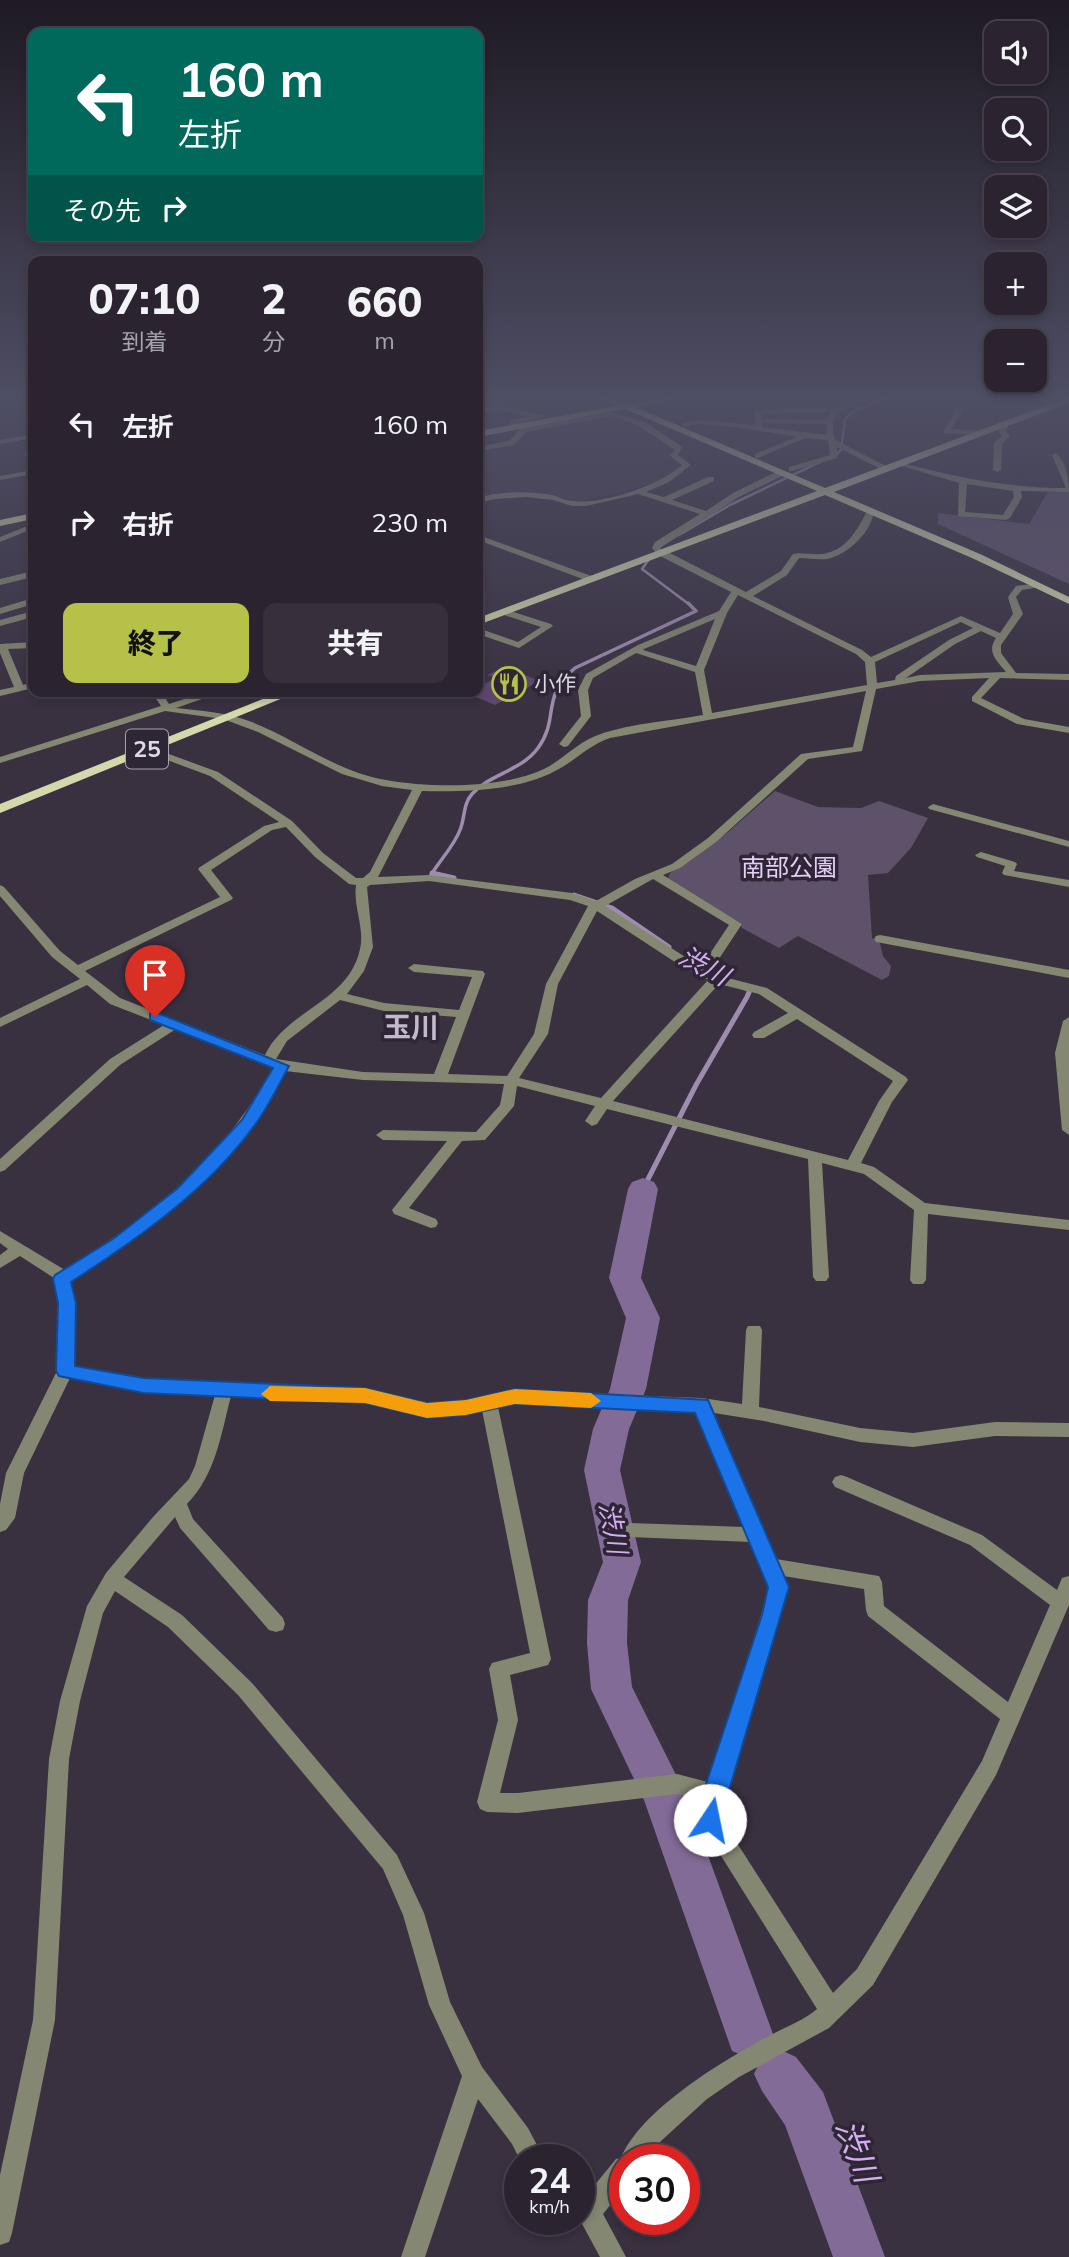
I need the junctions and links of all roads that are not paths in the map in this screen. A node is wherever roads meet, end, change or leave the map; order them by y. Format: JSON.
{"nodes":[{"id":1,"x":560,"y":500,"type":"edge"},
{"id":2,"x":595,"y":500,"type":"edge"},
{"id":3,"x":666,"y":500,"type":"edge"},
{"id":4,"x":733,"y":500,"type":"edge"},
{"id":5,"x":799,"y":500,"type":"edge"},
{"id":6,"x":850,"y":500,"type":"edge"},
{"id":7,"x":855,"y":500,"type":"edge"},
{"id":8,"x":961,"y":500,"type":"edge"},
{"id":9,"x":1016,"y":500,"type":"edge"},
{"id":10,"x":871,"y":512,"type":"junction"},
{"id":11,"x":708,"y":514,"type":"junction"},
{"id":12,"x":28,"y":517,"type":"edge"},
{"id":13,"x":21,"y":519,"type":"junction"},
{"id":14,"x":0,"y":523,"type":"edge"},
{"id":15,"x":28,"y":528,"type":"edge"},
{"id":16,"x":28,"y":533,"type":"edge"},
{"id":17,"x":483,"y":539,"type":"edge"},
{"id":18,"x":0,"y":540,"type":"edge"},
{"id":19,"x":661,"y":553,"type":"junction"},
{"id":20,"x":28,"y":575,"type":"edge"},
{"id":21,"x":592,"y":579,"type":"junction"},
{"id":22,"x":0,"y":583,"type":"edge"},
{"id":23,"x":1037,"y":584,"type":"junction"},
{"id":24,"x":1069,"y":592,"type":"edge"},
{"id":25,"x":741,"y":593,"type":"junction"},
{"id":26,"x":1069,"y":601,"type":"edge"},
{"id":27,"x":28,"y":603,"type":"edge"},
{"id":28,"x":0,"y":611,"type":"edge"},
{"id":29,"x":504,"y":612,"type":"junction"},
{"id":30,"x":723,"y":613,"type":"junction"},
{"id":31,"x":28,"y":616,"type":"edge"},
{"id":32,"x":483,"y":620,"type":"edge"},
{"id":33,"x":0,"y":624,"type":"edge"},
{"id":34,"x":980,"y":628,"type":"junction"},
{"id":35,"x":483,"y":633,"type":"edge"},
{"id":36,"x":999,"y":636,"type":"junction"},
{"id":37,"x":28,"y":645,"type":"edge"},
{"id":38,"x":1,"y":647,"type":"edge"},
{"id":39,"x":635,"y":650,"type":"junction"},
{"id":40,"x":870,"y":662,"type":"junction"},
{"id":41,"x":699,"y":670,"type":"junction"},
{"id":42,"x":997,"y":674,"type":"junction"},
{"id":43,"x":1013,"y":675,"type":"junction"},
{"id":44,"x":1069,"y":677,"type":"edge"},
{"id":45,"x":892,"y":682,"type":"junction"},
{"id":46,"x":872,"y":685,"type":"junction"},
{"id":47,"x":28,"y":687,"type":"edge"},
{"id":48,"x":20,"y":689,"type":"junction"},
{"id":49,"x":0,"y":693,"type":"edge"},
{"id":50,"x":160,"y":697,"type":"edge"},
{"id":51,"x":203,"y":697,"type":"edge"},
{"id":52,"x":279,"y":697,"type":"edge"},
{"id":53,"x":168,"y":709,"type":"junction"},
{"id":54,"x":708,"y":716,"type":"junction"},
{"id":55,"x":227,"y":717,"type":"junction"},
{"id":56,"x":1069,"y":730,"type":"edge"},
{"id":57,"x":564,"y":744,"type":"dead end"},
{"id":58,"x":148,"y":749,"type":"junction"},
{"id":59,"x":0,"y":760,"type":"edge"},
{"id":60,"x":418,"y":788,"type":"junction"},
{"id":61,"x":933,"y":807,"type":"dead end"},
{"id":62,"x":0,"y":809,"type":"edge"},
{"id":63,"x":288,"y":823,"type":"junction"},
{"id":64,"x":1069,"y":844,"type":"edge"},
{"id":65,"x":981,"y":855,"type":"dead end"},
{"id":66,"x":656,"y":876,"type":"junction"},
{"id":67,"x":363,"y":883,"type":"junction"},
{"id":68,"x":1069,"y":884,"type":"edge"},
{"id":69,"x":0,"y":889,"type":"edge"},
{"id":70,"x":6,"y":904,"type":"edge"},
{"id":71,"x":596,"y":905,"type":"junction"},
{"id":72,"x":880,"y":939,"type":"dead end"},
{"id":73,"x":414,"y":968,"type":"dead end"},
{"id":74,"x":76,"y":971,"type":"junction"},
{"id":75,"x":1069,"y":974,"type":"edge"},
{"id":76,"x":710,"y":976,"type":"junction"},
{"id":77,"x":88,"y":981,"type":"junction"},
{"id":78,"x":339,"y":996,"type":"junction"},
{"id":79,"x":797,"y":1013,"type":"junction"},
{"id":80,"x":463,"y":1014,"type":"junction"},
{"id":81,"x":1069,"y":1021,"type":"edge"},
{"id":82,"x":0,"y":1023,"type":"edge"},
{"id":83,"x":175,"y":1024,"type":"junction"},
{"id":84,"x":759,"y":1035,"type":"dead end"},
{"id":85,"x":275,"y":1064,"type":"junction"},
{"id":86,"x":439,"y":1079,"type":"junction"},
{"id":87,"x":511,"y":1080,"type":"junction"},
{"id":88,"x":604,"y":1103,"type":"junction"},
{"id":89,"x":592,"y":1121,"type":"dead end"},
{"id":90,"x":1068,"y":1121,"type":"edge"},
{"id":91,"x":383,"y":1135,"type":"dead end"},
{"id":92,"x":458,"y":1137,"type":"junction"},
{"id":93,"x":815,"y":1157,"type":"junction"},
{"id":94,"x":852,"y":1166,"type":"junction"},
{"id":95,"x":0,"y":1167,"type":"edge"},
{"id":96,"x":921,"y":1208,"type":"junction"},
{"id":97,"x":431,"y":1223,"type":"dead end"},
{"id":98,"x":1069,"y":1226,"type":"edge"},
{"id":99,"x":0,"y":1236,"type":"edge"},
{"id":100,"x":18,"y":1249,"type":"junction"},
{"id":101,"x":0,"y":1263,"type":"edge"},
{"id":102,"x":821,"y":1277,"type":"dead end"},
{"id":103,"x":62,"y":1279,"type":"junction"},
{"id":104,"x":918,"y":1280,"type":"dead end"},
{"id":105,"x":754,"y":1330,"type":"dead end"},
{"id":106,"x":65,"y":1371,"type":"junction"},
{"id":107,"x":224,"y":1391,"type":"junction"},
{"id":108,"x":489,"y":1402,"type":"junction"},
{"id":109,"x":702,"y":1405,"type":"junction"},
{"id":110,"x":750,"y":1412,"type":"junction"},
{"id":111,"x":1069,"y":1430,"type":"edge"},
{"id":112,"x":841,"y":1482,"type":"dead end"},
{"id":113,"x":178,"y":1502,"type":"junction"},
{"id":114,"x":0,"y":1525,"type":"edge"},
{"id":115,"x":630,"y":1530,"type":"dead end"},
{"id":116,"x":757,"y":1535,"type":"junction"},
{"id":117,"x":770,"y":1566,"type":"junction"},
{"id":118,"x":112,"y":1579,"type":"junction"},
{"id":119,"x":1064,"y":1593,"type":"edge"},
{"id":120,"x":276,"y":1624,"type":"dead end"},
{"id":121,"x":1011,"y":1716,"type":"junction"},
{"id":122,"x":714,"y":1793,"type":"junction"},
{"id":123,"x":831,"y":2011,"type":"junction"},
{"id":124,"x":474,"y":2075,"type":"junction"},
{"id":125,"x":524,"y":2144,"type":"edge"},
{"id":126,"x":644,"y":2144,"type":"edge"},
{"id":127,"x":609,"y":2184,"type":"edge"},
{"id":128,"x":4,"y":2194,"type":"edge"},
{"id":129,"x":595,"y":2199,"type":"edge"},
{"id":130,"x":595,"y":2227,"type":"edge"},
{"id":131,"x":0,"y":2233,"type":"edge"},
{"id":132,"x":413,"y":2257,"type":"edge"},
{"id":133,"x":614,"y":2257,"type":"edge"}],
"edges":[{"from":1,"to":2,"type":"street"},
{"from":3,"to":11,"type":"street"},
{"from":4,"to":11,"type":"street"},
{"from":5,"to":19,"type":"main road"},
{"from":6,"to":10,"type":"main road"},
{"from":7,"to":24,"type":"main road"},
{"from":8,"to":9,"type":"street"},
{"from":10,"to":23,"type":"main road"},
{"from":10,"to":25,"type":"street"},
{"from":11,"to":19,"type":"street"},
{"from":12,"to":13,"type":"main road"},
{"from":13,"to":14,"type":"main road"},
{"from":13,"to":15,"type":"street"},
{"from":16,"to":18,"type":"street"},
{"from":17,"to":21,"type":"street"},
{"from":19,"to":21,"type":"main road"},
{"from":19,"to":25,"type":"street"},
{"from":20,"to":22,"type":"street"},
{"from":21,"to":29,"type":"main road"},
{"from":23,"to":26,"type":"main road"},
{"from":23,"to":36,"type":"street"},
{"from":25,"to":30,"type":"street"},
{"from":25,"to":40,"type":"street"},
{"from":27,"to":28,"type":"street"},
{"from":29,"to":32,"type":"main road"},
{"from":29,"to":35,"type":"street"},
{"from":30,"to":39,"type":"street"},
{"from":30,"to":41,"type":"street"},
{"from":31,"to":33,"type":"street"},
{"from":34,"to":36,"type":"street"},
{"from":34,"to":40,"type":"street"},
{"from":34,"to":45,"type":"street"},
{"from":36,"to":43,"type":"street"},
{"from":37,"to":38,"type":"street"},
{"from":38,"to":48,"type":"street"},
{"from":39,"to":41,"type":"street"},
{"from":39,"to":57,"type":"street"},
{"from":40,"to":46,"type":"street"},
{"from":41,"to":54,"type":"street"},
{"from":42,"to":43,"type":"street"},
{"from":42,"to":45,"type":"street"},
{"from":42,"to":56,"type":"street"},
{"from":43,"to":44,"type":"street"},
{"from":45,"to":46,"type":"street"},
{"from":46,"to":54,"type":"street"},
{"from":46,"to":66,"type":"street"},
{"from":47,"to":48,"type":"street"},
{"from":48,"to":49,"type":"street"},
{"from":50,"to":53,"type":"street"},
{"from":51,"to":53,"type":"street"},
{"from":52,"to":55,"type":"main road","number":"25"},
{"from":53,"to":55,"type":"street"},
{"from":53,"to":59,"type":"street"},
{"from":54,"to":60,"type":"street"},
{"from":55,"to":58,"type":"main road","number":"25"},
{"from":55,"to":60,"type":"street"},
{"from":58,"to":62,"type":"main road","number":"25"},
{"from":58,"to":63,"type":"street"},
{"from":60,"to":67,"type":"street"},
{"from":61,"to":64,"type":"street"},
{"from":63,"to":67,"type":"street"},
{"from":63,"to":74,"type":"street"},
{"from":65,"to":68,"type":"street"},
{"from":66,"to":71,"type":"street"},
{"from":66,"to":76,"type":"street"},
{"from":67,"to":71,"type":"street"},
{"from":67,"to":78,"type":"street"},
{"from":69,"to":70,"type":"street"},
{"from":70,"to":74,"type":"street"},
{"from":71,"to":76,"type":"street"},
{"from":71,"to":87,"type":"street"},
{"from":72,"to":75,"type":"street"},
{"from":73,"to":80,"type":"street"},
{"from":74,"to":77,"type":"street"},
{"from":76,"to":79,"type":"street"},
{"from":76,"to":88,"type":"street"},
{"from":77,"to":82,"type":"street"},
{"from":77,"to":83,"type":"street"},
{"from":78,"to":80,"type":"street"},
{"from":78,"to":85,"type":"street"},
{"from":79,"to":84,"type":"street"},
{"from":79,"to":94,"type":"street"},
{"from":80,"to":86,"type":"street"},
{"from":81,"to":90,"type":"street"},
{"from":83,"to":85,"type":"street"},
{"from":83,"to":95,"type":"street"},
{"from":85,"to":86,"type":"street"},
{"from":85,"to":103,"type":"street"},
{"from":86,"to":87,"type":"street"},
{"from":87,"to":88,"type":"street"},
{"from":87,"to":92,"type":"street"},
{"from":88,"to":89,"type":"street"},
{"from":88,"to":93,"type":"street"},
{"from":91,"to":92,"type":"street"},
{"from":92,"to":97,"type":"street"},
{"from":93,"to":94,"type":"street"},
{"from":93,"to":102,"type":"street"},
{"from":94,"to":96,"type":"street"},
{"from":96,"to":98,"type":"street"},
{"from":96,"to":104,"type":"street"},
{"from":99,"to":100,"type":"street"},
{"from":100,"to":101,"type":"street"},
{"from":100,"to":103,"type":"street"},
{"from":103,"to":106,"type":"street"},
{"from":105,"to":110,"type":"street"},
{"from":106,"to":107,"type":"street"},
{"from":106,"to":114,"type":"street"},
{"from":107,"to":108,"type":"street"},
{"from":107,"to":113,"type":"street"},
{"from":108,"to":109,"type":"street"},
{"from":108,"to":122,"type":"street"},
{"from":109,"to":110,"type":"street"},
{"from":109,"to":116,"type":"street"},
{"from":110,"to":111,"type":"street"},
{"from":112,"to":119,"type":"street"},
{"from":113,"to":118,"type":"street"},
{"from":113,"to":120,"type":"street"},
{"from":115,"to":116,"type":"street"},
{"from":116,"to":117,"type":"street"},
{"from":117,"to":121,"type":"street"},
{"from":117,"to":122,"type":"street"},
{"from":118,"to":124,"type":"street"},
{"from":118,"to":128,"type":"street"},
{"from":119,"to":121,"type":"street"},
{"from":121,"to":123,"type":"street"},
{"from":122,"to":123,"type":"street"},
{"from":123,"to":126,"type":"street"},
{"from":124,"to":125,"type":"street"},
{"from":124,"to":132,"type":"street"},
{"from":127,"to":129,"type":"street"},
{"from":128,"to":131,"type":"street"},
{"from":130,"to":133,"type":"street"}]}
